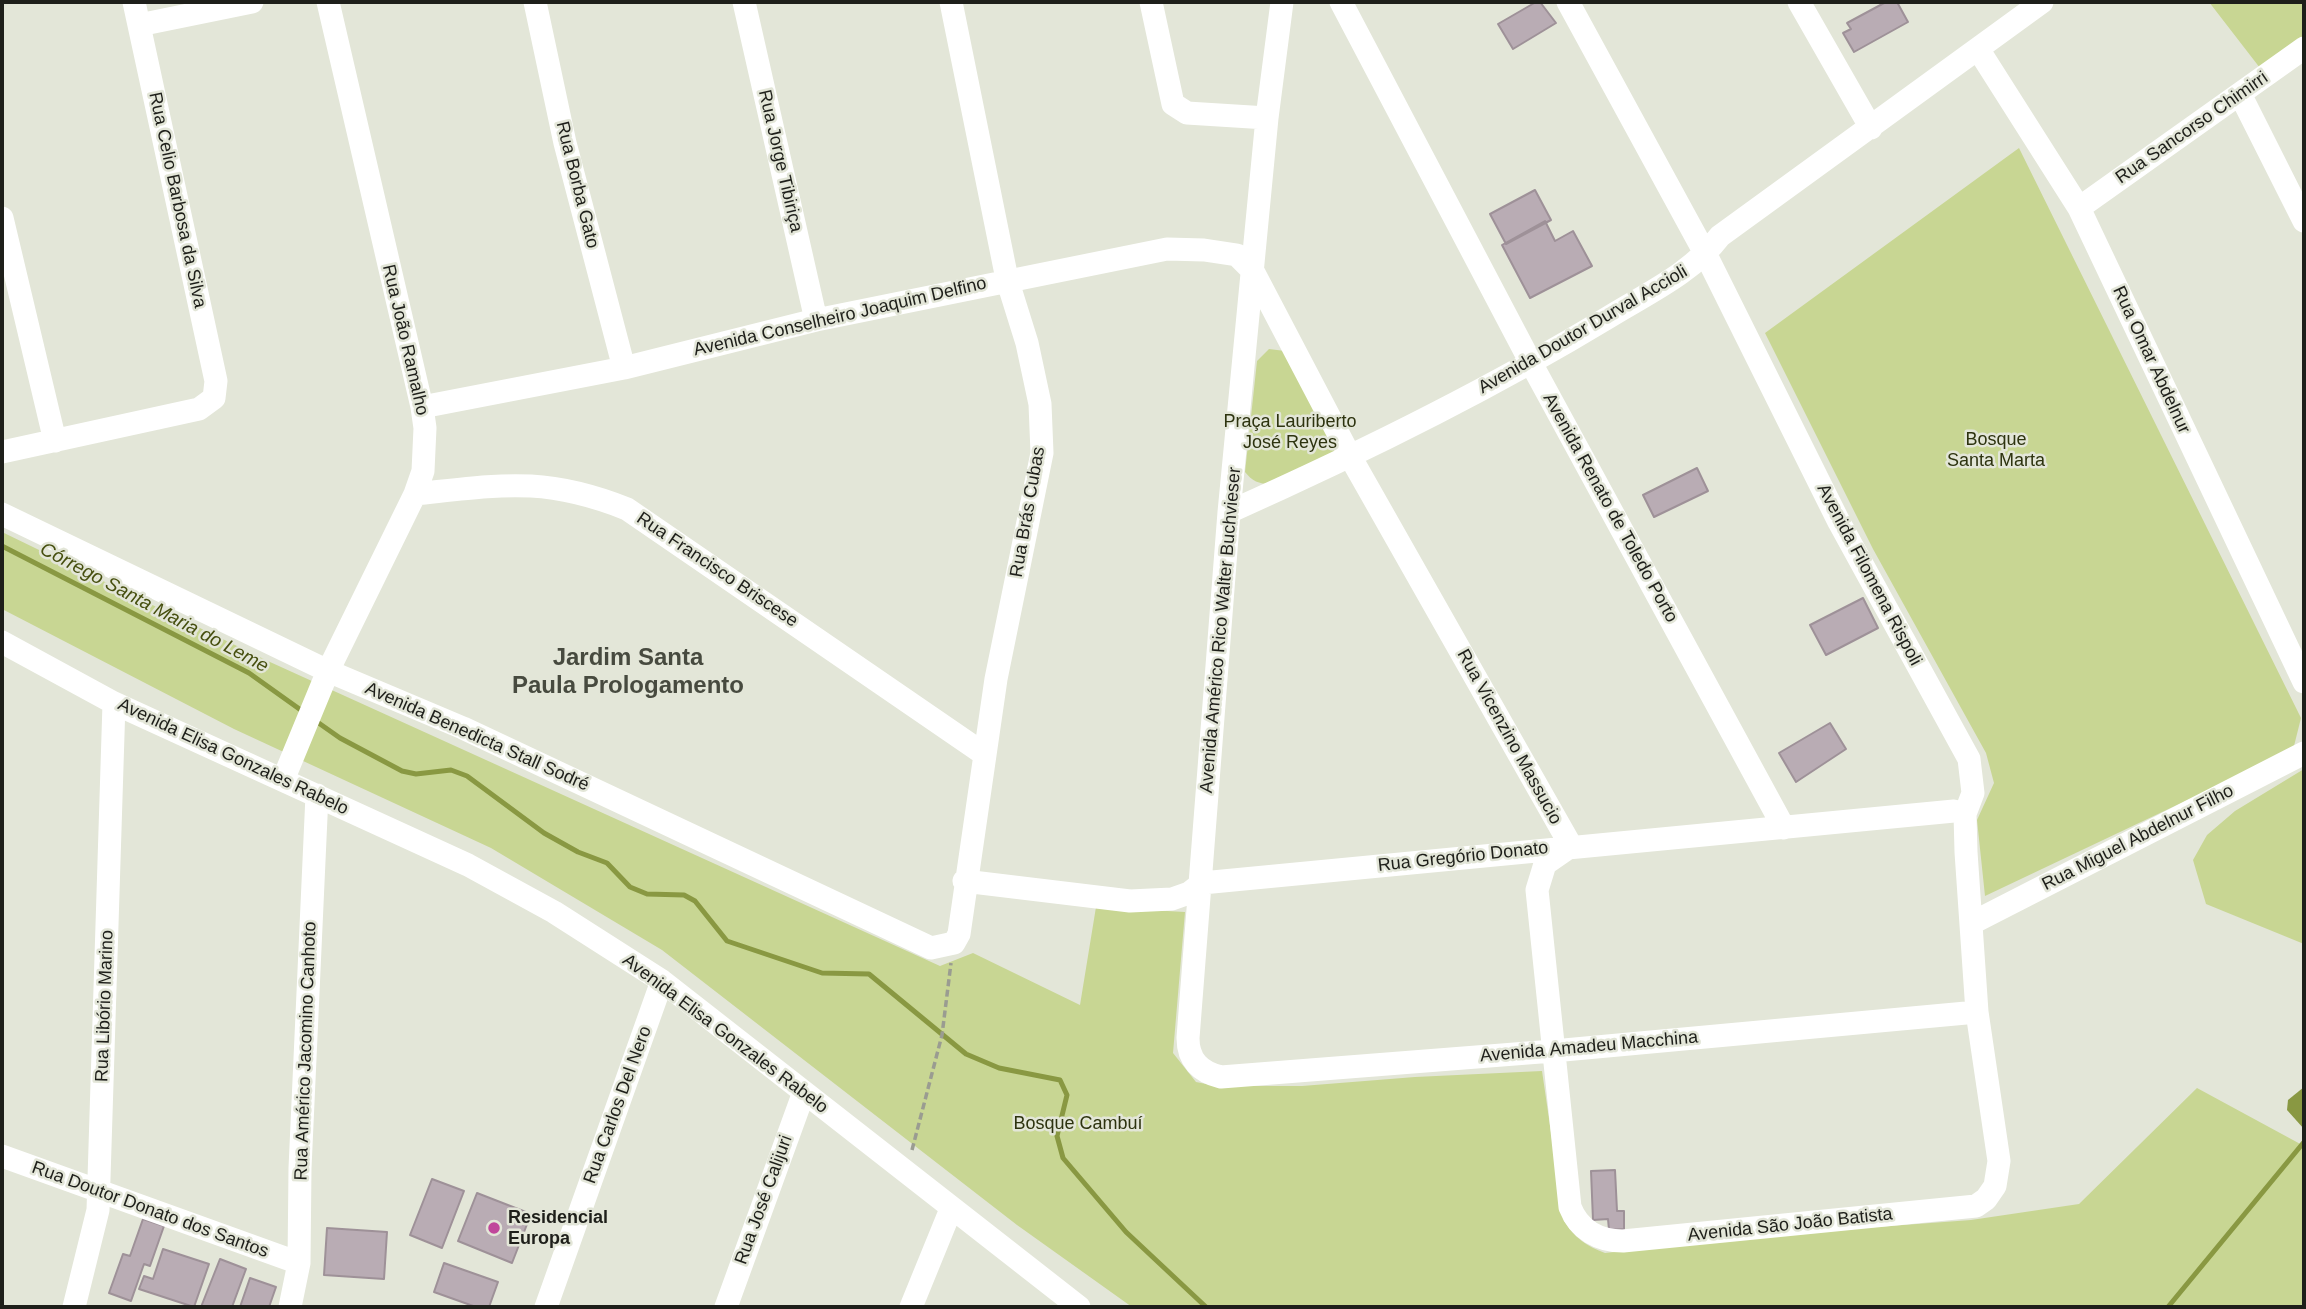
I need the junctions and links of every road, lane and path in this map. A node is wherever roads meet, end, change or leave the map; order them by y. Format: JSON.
{"nodes":[{"id":1,"x":134,"y":2,"type":"edge"},
{"id":2,"x":252,"y":2,"type":"edge"},
{"id":3,"x":328,"y":2,"type":"edge"},
{"id":4,"x":536,"y":2,"type":"edge"},
{"id":5,"x":744,"y":2,"type":"edge"},
{"id":6,"x":951,"y":2,"type":"edge"},
{"id":7,"x":1151,"y":2,"type":"edge"},
{"id":8,"x":1282,"y":2,"type":"edge"},
{"id":9,"x":1341,"y":2,"type":"edge"},
{"id":10,"x":1567,"y":2,"type":"edge"},
{"id":11,"x":1799,"y":2,"type":"edge"},
{"id":12,"x":2042,"y":2,"type":"edge"},
{"id":13,"x":139,"y":25,"type":"junction"},
{"id":14,"x":2304,"y":48,"type":"edge"},
{"id":15,"x":1978,"y":49,"type":"junction"},
{"id":16,"x":2240,"y":94,"type":"junction"},
{"id":17,"x":1267,"y":118,"type":"junction"},
{"id":18,"x":1871,"y":128,"type":"junction"},
{"id":19,"x":2079,"y":208,"type":"junction"},
{"id":20,"x":2,"y":218,"type":"edge"},
{"id":21,"x":2304,"y":221,"type":"edge"},
{"id":22,"x":1706,"y":255,"type":"junction"},
{"id":23,"x":1253,"y":271,"type":"junction"},
{"id":24,"x":1007,"y":279,"type":"junction"},
{"id":25,"x":816,"y":320,"type":"junction"},
{"id":26,"x":1531,"y":363,"type":"junction"},
{"id":27,"x":624,"y":368,"type":"junction"},
{"id":28,"x":422,"y":407,"type":"junction"},
{"id":29,"x":55,"y":441,"type":"junction"},
{"id":30,"x":2,"y":452,"type":"edge"},
{"id":31,"x":1352,"y":458,"type":"junction"},
{"id":32,"x":415,"y":494,"type":"junction"},
{"id":33,"x":1229,"y":512,"type":"junction"},
{"id":34,"x":2,"y":514,"type":"edge"},
{"id":35,"x":2,"y":642,"type":"edge"},
{"id":36,"x":328,"y":671,"type":"junction"},
{"id":37,"x":2304,"y":682,"type":"edge"},
{"id":38,"x":114,"y":703,"type":"junction"},
{"id":39,"x":2304,"y":753,"type":"edge"},
{"id":40,"x":984,"y":754,"type":"junction"},
{"id":41,"x":283,"y":780,"type":"junction"},
{"id":42,"x":317,"y":795,"type":"junction"},
{"id":43,"x":1965,"y":814,"type":"junction"},
{"id":44,"x":1784,"y":828,"type":"junction"},
{"id":45,"x":1571,"y":846,"type":"junction"},
{"id":46,"x":964,"y":881,"type":"junction"},
{"id":47,"x":1202,"y":883,"type":"junction"},
{"id":48,"x":1972,"y":923,"type":"junction"},
{"id":49,"x":954,"y":943,"type":"junction"},
{"id":50,"x":662,"y":981,"type":"junction"},
{"id":51,"x":1977,"y":1012,"type":"junction"},
{"id":52,"x":1553,"y":1051,"type":"junction"},
{"id":53,"x":1202,"y":1070,"type":"joint"},
{"id":54,"x":804,"y":1093,"type":"junction"},
{"id":55,"x":2,"y":1156,"type":"edge"},
{"id":56,"x":907,"y":1170,"type":"junction"},
{"id":57,"x":99,"y":1190,"type":"junction"},
{"id":58,"x":1992,"y":1193,"type":"joint"},
{"id":59,"x":951,"y":1209,"type":"junction"},
{"id":60,"x":299,"y":1263,"type":"junction"},
{"id":61,"x":74,"y":1307,"type":"edge"},
{"id":62,"x":290,"y":1307,"type":"edge"},
{"id":63,"x":546,"y":1307,"type":"edge"},
{"id":64,"x":726,"y":1307,"type":"edge"},
{"id":65,"x":911,"y":1307,"type":"edge"},
{"id":66,"x":1079,"y":1307,"type":"edge"}],
"edges":[{"from":1,"to":13,"type":"street","name":"Rua Celio Barbosa da Silva"},
{"from":2,"to":13,"type":"street"},
{"from":3,"to":28,"type":"street","name":"Rua João Ramalho"},
{"from":4,"to":27,"type":"street","name":"Rua Borba Gato"},
{"from":5,"to":25,"type":"street","name":"Rua Jorge Tibiriça"},
{"from":6,"to":24,"type":"street","name":"Rua Brás Cubas"},
{"from":7,"to":17,"type":"street"},
{"from":8,"to":17,"type":"street","name":"Avenida Américo Rico Walter Buchvieser"},
{"from":9,"to":26,"type":"street","name":"Avenida Renato de Toledo Porto"},
{"from":10,"to":22,"type":"street","name":"Avenida Filomena Rispoli"},
{"from":11,"to":18,"type":"street"},
{"from":12,"to":15,"type":"street","name":"Avenida Doutor Durval Accioli"},
{"from":13,"to":29,"type":"street","name":"Rua Celio Barbosa da Silva"},
{"from":14,"to":16,"type":"street","name":"Rua Sancorso Chimirri"},
{"from":15,"to":18,"type":"street","name":"Avenida Doutor Durval Accioli"},
{"from":15,"to":19,"type":"street","name":"Rua Omar Abdelnur"},
{"from":16,"to":19,"type":"street","name":"Rua Sancorso Chimirri"},
{"from":16,"to":21,"type":"street"},
{"from":17,"to":23,"type":"street","name":"Avenida Américo Rico Walter Buchvieser"},
{"from":18,"to":22,"type":"street","name":"Avenida Doutor Durval Accioli"},
{"from":19,"to":37,"type":"street","name":"Rua Omar Abdelnur"},
{"from":20,"to":29,"type":"street"},
{"from":22,"to":26,"type":"street","name":"Avenida Doutor Durval Accioli"},
{"from":22,"to":43,"type":"street","name":"Avenida Filomena Rispoli"},
{"from":23,"to":24,"type":"street","name":"Avenida Conselheiro Joaquim Delfino"},
{"from":23,"to":31,"type":"street","name":"Rua Vicenzino Massucio"},
{"from":23,"to":33,"type":"street","name":"Avenida Américo Rico Walter Buchvieser"},
{"from":24,"to":25,"type":"street","name":"Avenida Conselheiro Joaquim Delfino"},
{"from":24,"to":40,"type":"street","name":"Rua Brás Cubas"},
{"from":25,"to":27,"type":"street","name":"Avenida Conselheiro Joaquim Delfino"},
{"from":26,"to":31,"type":"street","name":"Avenida Doutor Durval Accioli"},
{"from":26,"to":44,"type":"street","name":"Avenida Renato de Toledo Porto"},
{"from":27,"to":28,"type":"street","name":"Avenida Conselheiro Joaquim Delfino"},
{"from":28,"to":32,"type":"street","name":"Rua João Ramalho"},
{"from":29,"to":30,"type":"street"},
{"from":31,"to":33,"type":"street","name":"Avenida Doutor Durval Accioli"},
{"from":31,"to":45,"type":"street","name":"Rua Vicenzino Massucio"},
{"from":32,"to":36,"type":"street","name":"Rua João Ramalho"},
{"from":32,"to":40,"type":"street","name":"Rua Francisco Briscese"},
{"from":33,"to":47,"type":"street","name":"Avenida Américo Rico Walter Buchvieser"},
{"from":34,"to":36,"type":"street","name":"Avenida Benedicta Stall Sodré"},
{"from":35,"to":38,"type":"street","name":"Avenida Elisa Gonzales Rabelo"},
{"from":36,"to":41,"type":"street","name":"Rua João Ramalho"},
{"from":36,"to":49,"type":"street","name":"Avenida Benedicta Stall Sodré"},
{"from":38,"to":41,"type":"street","name":"Avenida Elisa Gonzales Rabelo"},
{"from":38,"to":57,"type":"street","name":"Rua Libório Marino"},
{"from":39,"to":48,"type":"street","name":"Rua Miguel Abdelnur Filho"},
{"from":40,"to":46,"type":"street","name":"Rua Brás Cubas"},
{"from":41,"to":42,"type":"street","name":"Avenida Elisa Gonzales Rabelo"},
{"from":42,"to":50,"type":"street","name":"Avenida Elisa Gonzales Rabelo"},
{"from":42,"to":60,"type":"street","name":"Rua Américo Jacomino Canhoto"},
{"from":43,"to":44,"type":"street","name":"Rua Gregório Donato"},
{"from":43,"to":48,"type":"street","name":"Avenida Filomena Rispoli"},
{"from":44,"to":45,"type":"street","name":"Rua Gregório Donato"},
{"from":45,"to":47,"type":"street","name":"Rua Gregório Donato"},
{"from":45,"to":52,"type":"street"},
{"from":46,"to":47,"type":"street","name":"Rua Gregório Donato"},
{"from":46,"to":49,"type":"street","name":"Rua Brás Cubas"},
{"from":47,"to":53,"type":"street","name":"Avenida Américo Rico Walter Buchvieser"},
{"from":48,"to":51,"type":"street","name":"Avenida Filomena Rispoli"},
{"from":49,"to":56,"type":"path"},
{"from":50,"to":54,"type":"street","name":"Avenida Elisa Gonzales Rabelo"},
{"from":50,"to":63,"type":"street","name":"Rua Carlos Del Nero"},
{"from":51,"to":52,"type":"street","name":"Avenida Amadeu Macchina"},
{"from":51,"to":58,"type":"street","name":"Avenida Filomena Rispoli"},
{"from":52,"to":53,"type":"street","name":"Avenida Amadeu Macchina"},
{"from":52,"to":58,"type":"street","name":"Avenida São João Batista"},
{"from":54,"to":56,"type":"street","name":"Avenida Elisa Gonzales Rabelo"},
{"from":54,"to":64,"type":"street","name":"Rua José Calijuri"},
{"from":55,"to":57,"type":"street","name":"Rua Doutor Donato dos Santos"},
{"from":56,"to":59,"type":"street","name":"Avenida Elisa Gonzales Rabelo"},
{"from":57,"to":60,"type":"street","name":"Rua Doutor Donato dos Santos"},
{"from":57,"to":61,"type":"street","name":"Rua Libório Marino"},
{"from":59,"to":65,"type":"street"},
{"from":59,"to":66,"type":"street","name":"Avenida Elisa Gonzales Rabelo"},
{"from":60,"to":62,"type":"street","name":"Rua Américo Jacomino Canhoto"}]}
